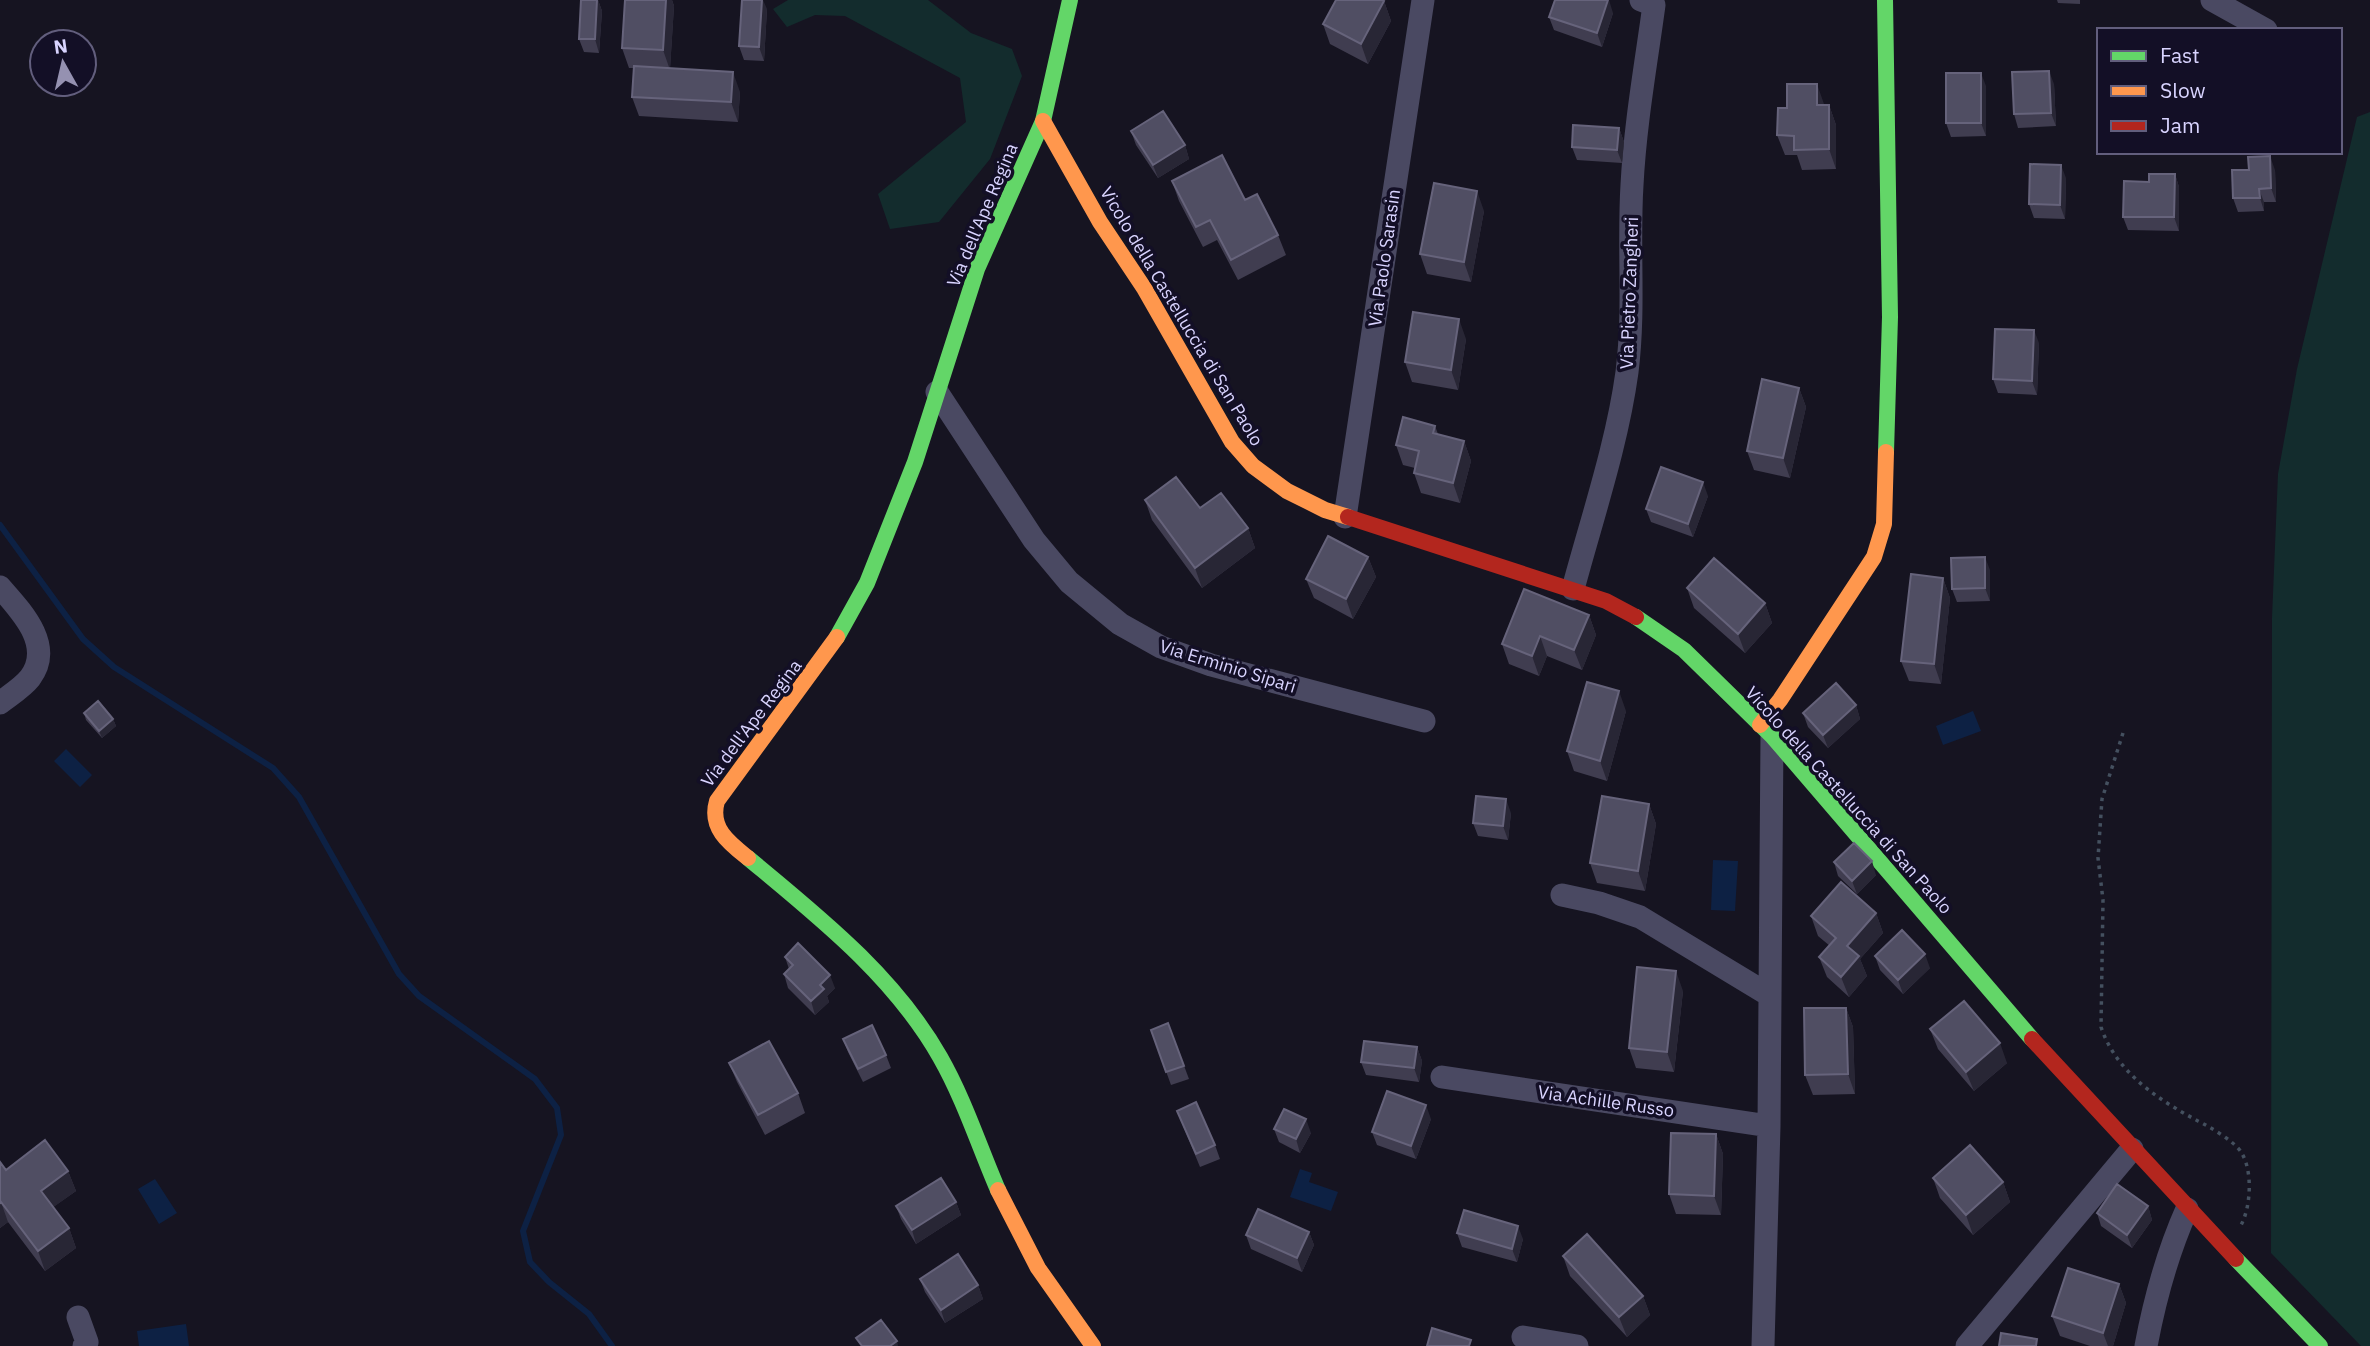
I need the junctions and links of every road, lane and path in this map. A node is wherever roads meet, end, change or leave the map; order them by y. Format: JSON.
{"nodes":[{"id":1,"x":1070,"y":0,"type":"edge"},
{"id":2,"x":1423,"y":0,"type":"edge"},
{"id":3,"x":1642,"y":0,"type":"edge"},
{"id":4,"x":1885,"y":0,"type":"edge"},
{"id":5,"x":2212,"y":0,"type":"edge"},
{"id":6,"x":2262,"y":28,"type":"edge"},
{"id":7,"x":1044,"y":121,"type":"junction"},
{"id":8,"x":937,"y":392,"type":"junction"},
{"id":9,"x":1345,"y":517,"type":"junction"},
{"id":10,"x":0,"y":587,"type":"edge"},
{"id":11,"x":1573,"y":589,"type":"junction"},
{"id":12,"x":0,"y":703,"type":"edge"},
{"id":13,"x":1424,"y":721,"type":"dead end"},
{"id":14,"x":1766,"y":731,"type":"junction"},
{"id":15,"x":2123,"y":733,"type":"dead end"},
{"id":16,"x":1562,"y":895,"type":"dead end"},
{"id":17,"x":1769,"y":995,"type":"junction"},
{"id":18,"x":1442,"y":1077,"type":"dead end"},
{"id":19,"x":1769,"y":1126,"type":"junction"},
{"id":20,"x":2132,"y":1149,"type":"junction"},
{"id":21,"x":2187,"y":1209,"type":"junction"},
{"id":22,"x":2214,"y":1238,"type":"junction"},
{"id":23,"x":78,"y":1317,"type":"dead end"},
{"id":24,"x":1523,"y":1337,"type":"dead end"},
{"id":25,"x":84,"y":1346,"type":"edge"},
{"id":26,"x":1094,"y":1346,"type":"edge"},
{"id":27,"x":1577,"y":1346,"type":"edge"},
{"id":28,"x":1763,"y":1346,"type":"edge"},
{"id":29,"x":1967,"y":1346,"type":"edge"},
{"id":30,"x":2146,"y":1346,"type":"edge"},
{"id":31,"x":2320,"y":1346,"type":"edge"}],
"edges":[{"from":1,"to":7,"type":"street","name":"Via dell'Ape Regina"},
{"from":2,"to":9,"type":"street","name":"Via Paolo Sarasin"},
{"from":3,"to":11,"type":"street","name":"Via Pietro Zangheri"},
{"from":4,"to":14,"type":"street"},
{"from":5,"to":6,"type":"street"},
{"from":7,"to":8,"type":"street","name":"Via dell'Ape Regina"},
{"from":7,"to":9,"type":"street","name":"Vicolo della Castelluccia di San Paolo"},
{"from":8,"to":13,"type":"street","name":"Via Erminio Sipari"},
{"from":8,"to":26,"type":"street","name":"Via dell'Ape Regina"},
{"from":9,"to":11,"type":"street","name":"Vicolo della Castelluccia di San Paolo"},
{"from":10,"to":12,"type":"street"},
{"from":11,"to":14,"type":"street","name":"Vicolo della Castelluccia di San Paolo"},
{"from":14,"to":17,"type":"street"},
{"from":14,"to":20,"type":"street","name":"Vicolo della Castelluccia di San Paolo"},
{"from":15,"to":22,"type":"path"},
{"from":16,"to":17,"type":"street"},
{"from":17,"to":19,"type":"street"},
{"from":18,"to":19,"type":"street","name":"Via Achille Russo"},
{"from":19,"to":28,"type":"street"},
{"from":20,"to":21,"type":"street","name":"Vicolo della Castelluccia di San Paolo"},
{"from":20,"to":29,"type":"street"},
{"from":21,"to":22,"type":"street","name":"Vicolo della Castelluccia di San Paolo"},
{"from":21,"to":30,"type":"street"},
{"from":22,"to":31,"type":"street","name":"Vicolo della Castelluccia di San Paolo"},
{"from":23,"to":25,"type":"street"},
{"from":24,"to":27,"type":"street"}]}
